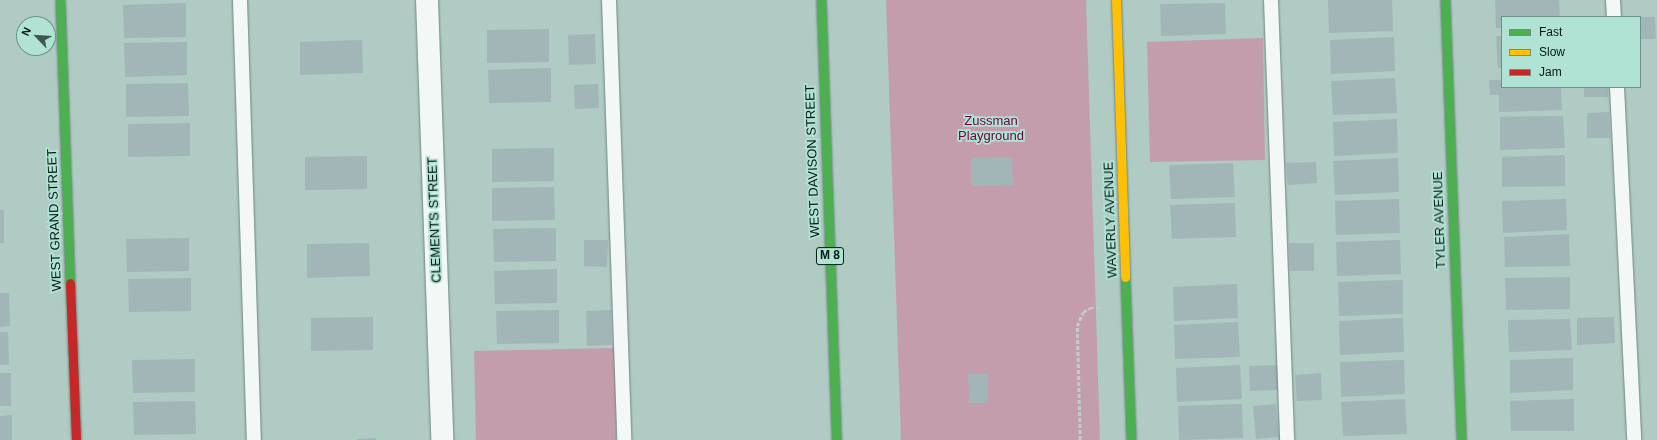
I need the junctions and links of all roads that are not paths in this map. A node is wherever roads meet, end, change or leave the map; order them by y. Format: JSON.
{"nodes":[{"id":1,"x":60,"y":0,"type":"edge"},
{"id":2,"x":240,"y":0,"type":"edge"},
{"id":3,"x":427,"y":0,"type":"edge"},
{"id":4,"x":609,"y":0,"type":"edge"},
{"id":5,"x":821,"y":0,"type":"edge"},
{"id":6,"x":1116,"y":0,"type":"edge"},
{"id":7,"x":1271,"y":0,"type":"edge"},
{"id":8,"x":1445,"y":0,"type":"edge"},
{"id":9,"x":1613,"y":0,"type":"edge"},
{"id":10,"x":1614,"y":16,"type":"edge"},
{"id":11,"x":1617,"y":88,"type":"edge"},
{"id":12,"x":76,"y":440,"type":"edge"},
{"id":13,"x":254,"y":440,"type":"edge"},
{"id":14,"x":442,"y":440,"type":"edge"},
{"id":15,"x":624,"y":440,"type":"edge"},
{"id":16,"x":836,"y":440,"type":"edge"},
{"id":17,"x":1131,"y":440,"type":"edge"},
{"id":18,"x":1287,"y":440,"type":"edge"},
{"id":19,"x":1461,"y":440,"type":"edge"},
{"id":20,"x":1634,"y":440,"type":"edge"}],
"edges":[{"from":1,"to":12,"type":"main road","name":"WEST GRAND STREET"},
{"from":2,"to":13,"type":"lane"},
{"from":3,"to":14,"type":"street","name":"CLEMENTS STREET"},
{"from":4,"to":15,"type":"lane"},
{"from":5,"to":16,"type":"main road","name":"WEST DAVISON STREET","number":"M 8"},
{"from":6,"to":17,"type":"main road","name":"WAVERLY AVENUE"},
{"from":7,"to":18,"type":"lane"},
{"from":8,"to":19,"type":"main road","name":"TYLER AVENUE"},
{"from":9,"to":10,"type":"lane"},
{"from":11,"to":20,"type":"lane"}]}
